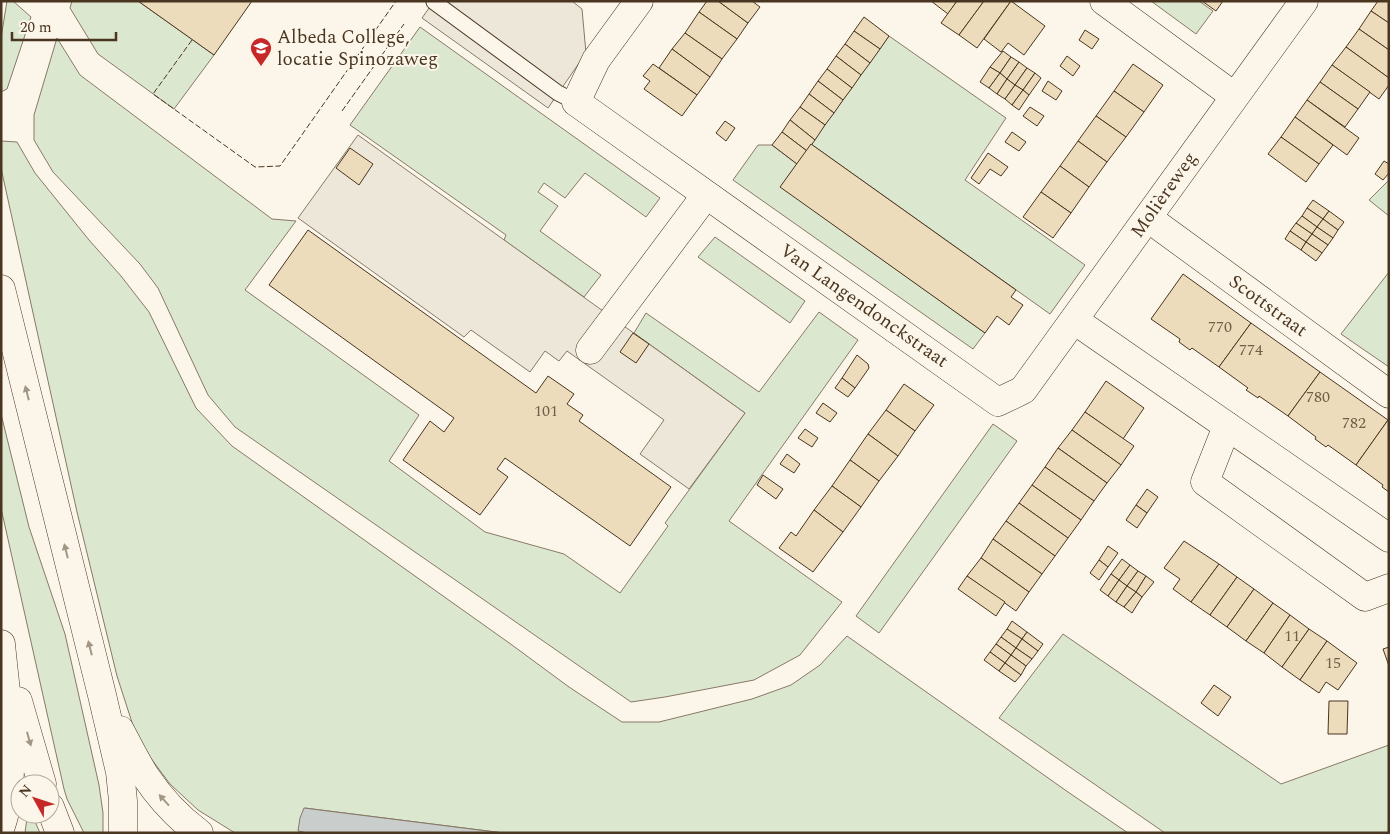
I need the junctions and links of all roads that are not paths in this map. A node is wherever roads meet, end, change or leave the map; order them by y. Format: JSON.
{"nodes":[{"id":1,"x":639,"y":1,"type":"edge"},
{"id":2,"x":1104,"y":1,"type":"edge"},
{"id":3,"x":1304,"y":1,"type":"edge"},
{"id":4,"x":434,"y":2,"type":"edge"},
{"id":5,"x":1234,"y":96,"type":"junction"},
{"id":6,"x":576,"y":102,"type":"junction"},
{"id":7,"x":706,"y":195,"type":"junction"},
{"id":8,"x":1148,"y":218,"type":"junction"},
{"id":9,"x":1,"y":289,"type":"edge"},
{"id":10,"x":1074,"y":320,"type":"junction"},
{"id":11,"x":590,"y":350,"type":"dead end"},
{"id":12,"x":1023,"y":390,"type":"joint"},
{"id":13,"x":1389,"y":394,"type":"edge"},
{"id":14,"x":1227,"y":426,"type":"junction"},
{"id":15,"x":1389,"y":538,"type":"edge"},
{"id":16,"x":1389,"y":588,"type":"edge"},
{"id":17,"x":1,"y":643,"type":"edge"},
{"id":18,"x":102,"y":695,"type":"junction"},
{"id":19,"x":39,"y":774,"type":"edge"},
{"id":20,"x":1,"y":826,"type":"edge"},
{"id":21,"x":124,"y":833,"type":"edge"},
{"id":22,"x":199,"y":833,"type":"edge"}],
"edges":[{"from":1,"to":6,"type":"main road"},
{"from":2,"to":5,"type":"main road"},
{"from":3,"to":5,"type":"main road","name":"Molièreweg"},
{"from":4,"to":6,"type":"lane","name":"Van Langendonckstraat"},
{"from":5,"to":8,"type":"main road","name":"Molièreweg"},
{"from":6,"to":7,"type":"main road","name":"Van Langendonckstraat"},
{"from":7,"to":11,"type":"main road"},
{"from":7,"to":12,"type":"main road","name":"Van Langendonckstraat"},
{"from":8,"to":10,"type":"main road","name":"Molièreweg"},
{"from":8,"to":13,"type":"main road","name":"Scottstraat"},
{"from":18,"to":9,"type":"main road","one_way":true},
{"from":10,"to":12,"type":"main road","name":"Molièreweg"},
{"from":10,"to":14,"type":"main road"},
{"from":14,"to":15,"type":"main road"},
{"from":14,"to":16,"type":"main road"},
{"from":17,"to":19,"type":"main road","one_way":true},
{"from":17,"to":20,"type":"main road"},
{"from":18,"to":21,"type":"main road"},
{"from":22,"to":18,"type":"main road","one_way":true}]}
